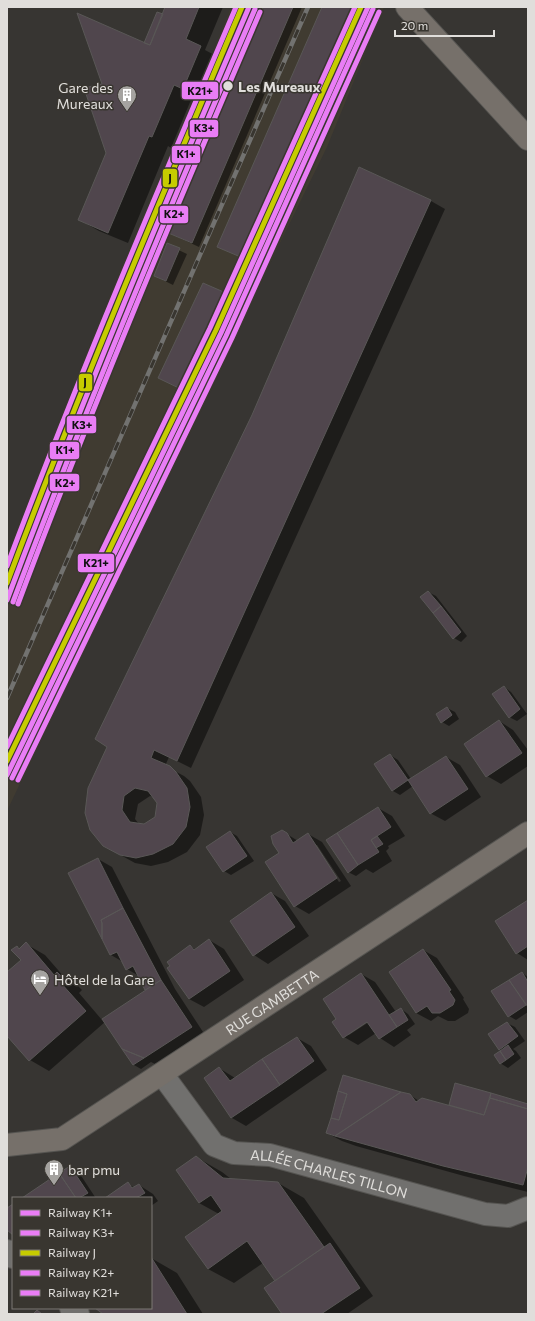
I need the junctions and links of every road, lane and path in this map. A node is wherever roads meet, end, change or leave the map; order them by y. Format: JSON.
{"nodes":[{"id":1,"x":407,"y":7,"type":"edge"},
{"id":2,"x":528,"y":139,"type":"edge"},
{"id":3,"x":528,"y":833,"type":"edge"},
{"id":4,"x":162,"y":1074,"type":"junction"},
{"id":5,"x":7,"y":1145,"type":"edge"},
{"id":6,"x":528,"y":1208,"type":"edge"}],
"edges":[{"from":1,"to":2,"type":"main road"},
{"from":3,"to":4,"type":"main road","name":"RUE GAMBETTA"},
{"from":4,"to":5,"type":"main road","name":"RUE GAMBETTA"},
{"from":4,"to":6,"type":"street","name":"ALLÉE CHARLES TILLON"}]}
